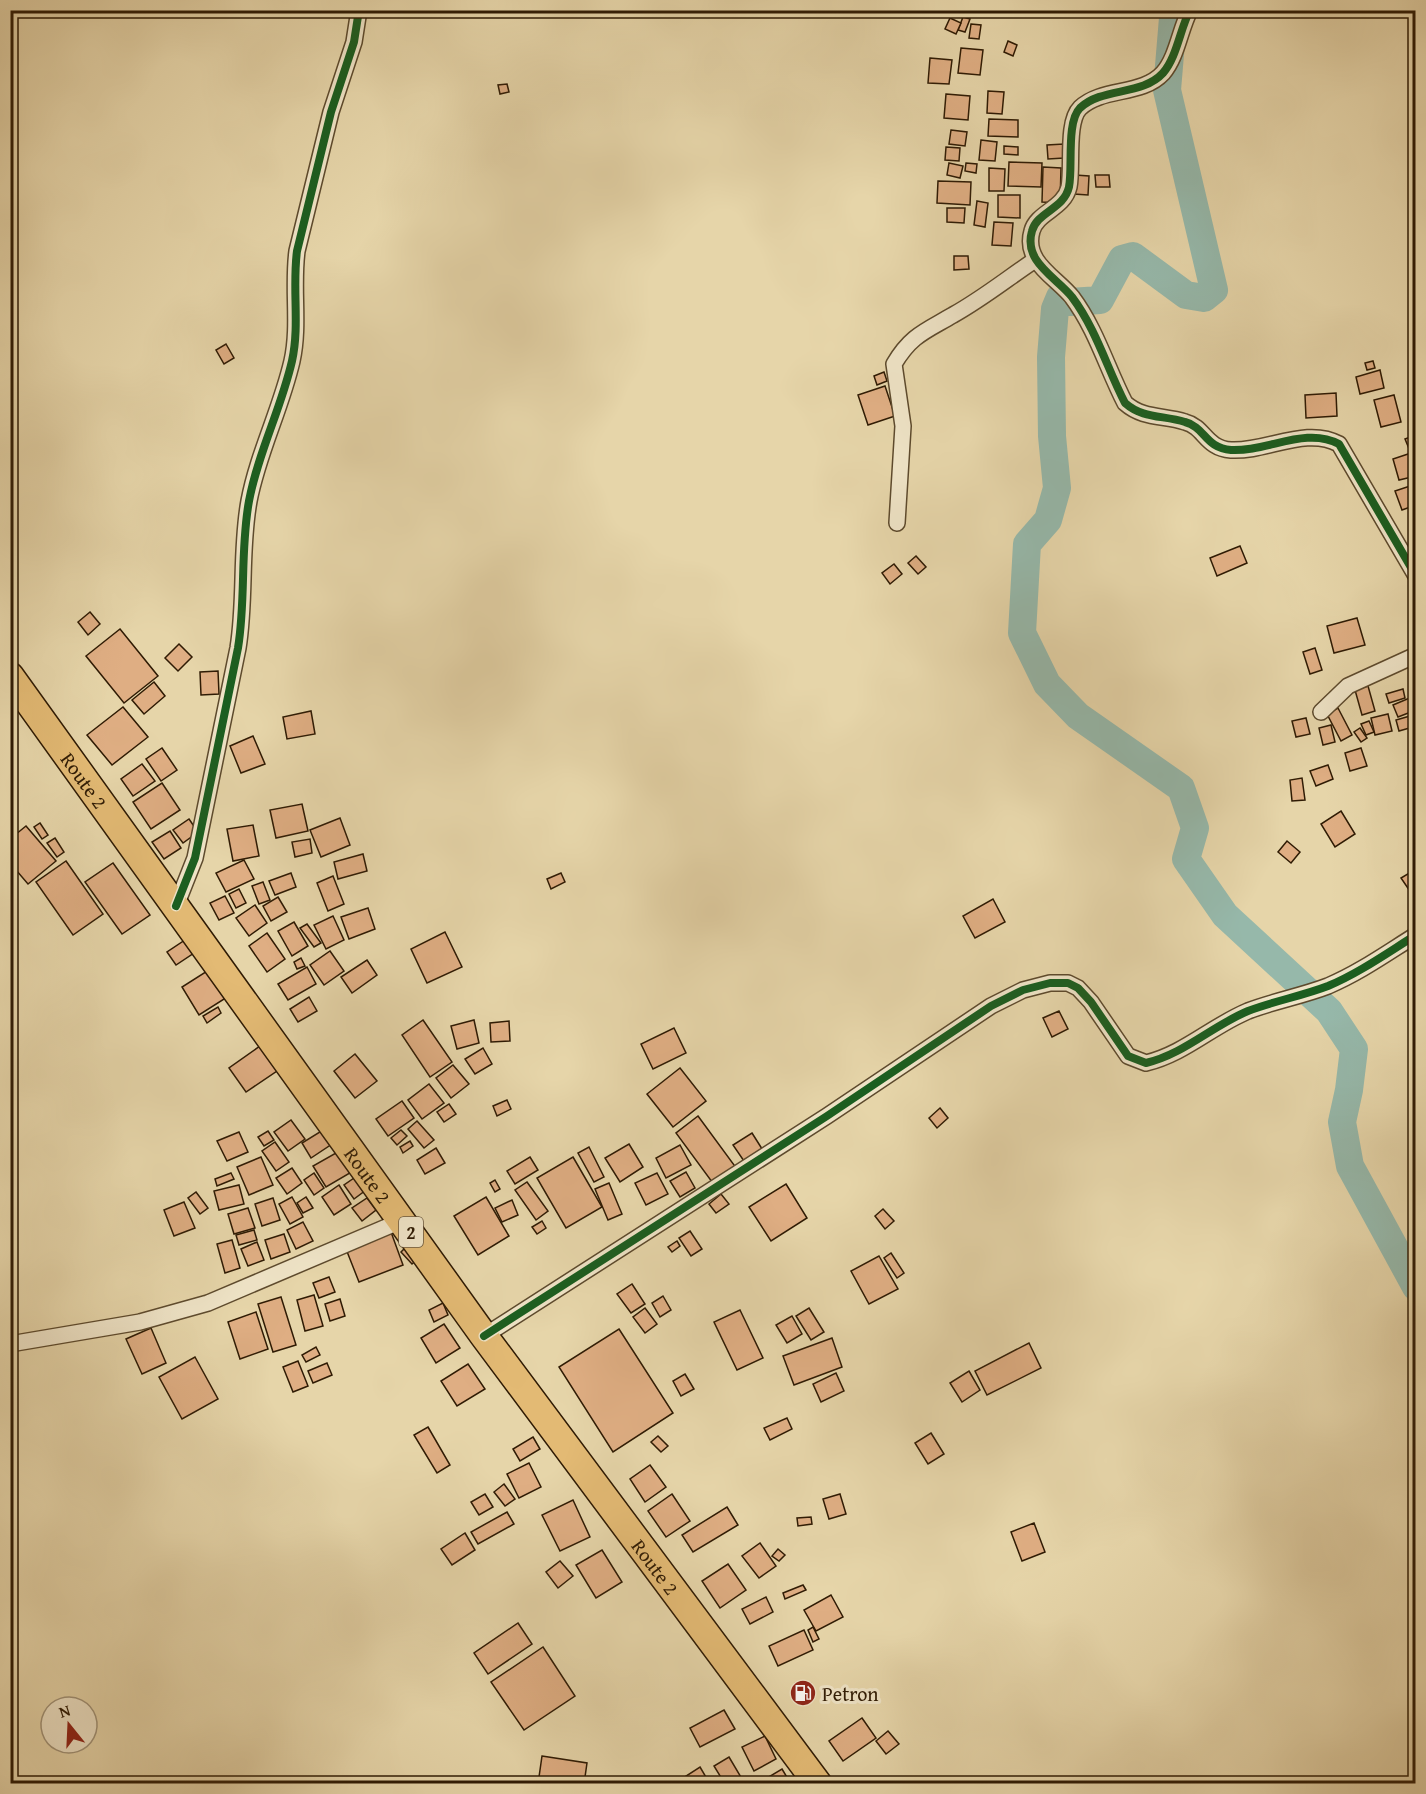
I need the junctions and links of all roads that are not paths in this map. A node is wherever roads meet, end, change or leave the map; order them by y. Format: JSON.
{"nodes":[{"id":1,"x":359,"y":10,"type":"edge"},
{"id":2,"x":1190,"y":10,"type":"edge"},
{"id":3,"x":1035,"y":260,"type":"junction"},
{"id":4,"x":897,"y":523,"type":"dead end"},
{"id":5,"x":1416,"y":576,"type":"edge"},
{"id":6,"x":1416,"y":655,"type":"edge"},
{"id":7,"x":10,"y":676,"type":"edge"},
{"id":8,"x":1321,"y":712,"type":"dead end"},
{"id":9,"x":176,"y":906,"type":"junction"},
{"id":10,"x":1416,"y":935,"type":"edge"},
{"id":11,"x":403,"y":1220,"type":"junction"},
{"id":12,"x":484,"y":1336,"type":"junction"},
{"id":13,"x":10,"y":1344,"type":"edge"},
{"id":14,"x":818,"y":1784,"type":"edge"}],
"edges":[{"from":1,"to":9,"type":"street"},
{"from":2,"to":3,"type":"street"},
{"from":3,"to":4,"type":"street"},
{"from":3,"to":5,"type":"street"},
{"from":6,"to":8,"type":"street"},
{"from":7,"to":9,"type":"highway","name":"Route 2","number":"2"},
{"from":9,"to":11,"type":"highway","name":"Route 2","number":"2"},
{"from":10,"to":12,"type":"street"},
{"from":11,"to":12,"type":"highway","name":"Route 2","number":"2"},
{"from":11,"to":13,"type":"street"},
{"from":12,"to":14,"type":"highway","name":"Route 2","number":"2"}]}
